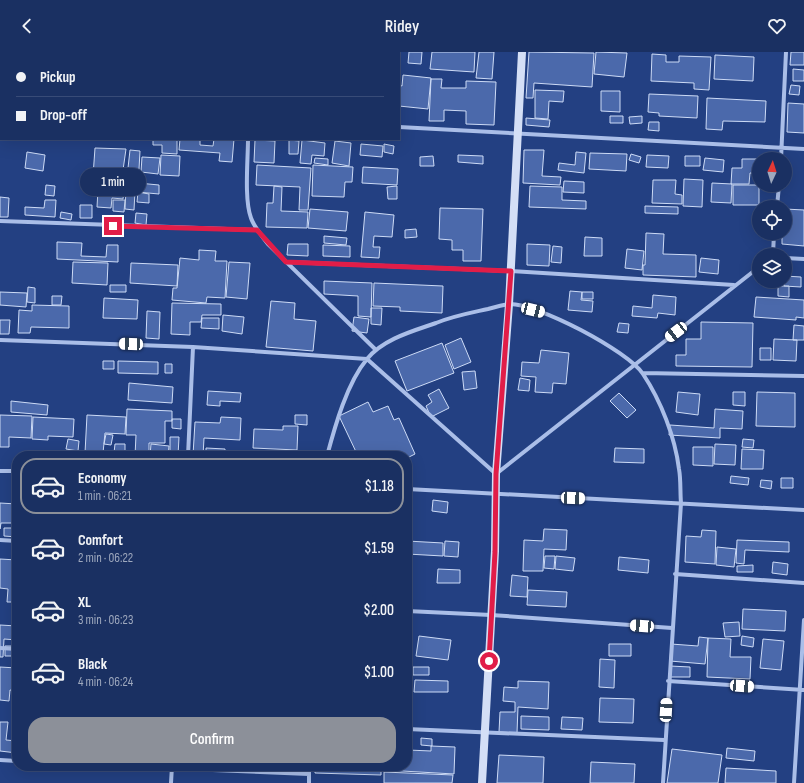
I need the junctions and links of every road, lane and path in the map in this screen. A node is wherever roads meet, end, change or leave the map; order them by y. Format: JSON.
{"nodes":[{"id":1,"x":522,"y":52,"type":"edge"},
{"id":2,"x":786,"y":52,"type":"edge"},
{"id":3,"x":400,"y":127,"type":"edge"},
{"id":4,"x":518,"y":133,"type":"junction"},
{"id":5,"x":248,"y":140,"type":"edge"},
{"id":6,"x":782,"y":147,"type":"junction"},
{"id":7,"x":804,"y":149,"type":"edge"},
{"id":8,"x":782,"y":152,"type":"edge"},
{"id":9,"x":0,"y":220,"type":"edge"},
{"id":10,"x":257,"y":230,"type":"junction"},
{"id":11,"x":792,"y":258,"type":"edge"},
{"id":12,"x":804,"y":259,"type":"edge"},
{"id":13,"x":286,"y":262,"type":"junction"},
{"id":14,"x":511,"y":271,"type":"junction"},
{"id":15,"x":752,"y":272,"type":"edge"},
{"id":16,"x":734,"y":285,"type":"junction"},
{"id":17,"x":510,"y":304,"type":"junction"},
{"id":18,"x":0,"y":340,"type":"edge"},
{"id":19,"x":193,"y":347,"type":"junction"},
{"id":20,"x":376,"y":350,"type":"junction"},
{"id":21,"x":367,"y":359,"type":"junction"},
{"id":22,"x":634,"y":365,"type":"junction"},
{"id":23,"x":643,"y":373,"type":"junction"},
{"id":24,"x":804,"y":376,"type":"edge"},
{"id":25,"x":188,"y":451,"type":"edge"},
{"id":26,"x":329,"y":451,"type":"edge"},
{"id":27,"x":0,"y":471,"type":"edge"},
{"id":28,"x":12,"y":471,"type":"edge"},
{"id":29,"x":496,"y":474,"type":"junction"},
{"id":30,"x":412,"y":489,"type":"edge"},
{"id":31,"x":497,"y":495,"type":"junction"},
{"id":32,"x":681,"y":502,"type":"junction"},
{"id":33,"x":804,"y":510,"type":"edge"},
{"id":34,"x":0,"y":540,"type":"edge"},
{"id":35,"x":12,"y":541,"type":"edge"},
{"id":36,"x":675,"y":574,"type":"junction"},
{"id":37,"x":804,"y":583,"type":"edge"},
{"id":38,"x":412,"y":611,"type":"edge"},
{"id":39,"x":491,"y":615,"type":"junction"},
{"id":40,"x":804,"y":620,"type":"edge"},
{"id":41,"x":672,"y":628,"type":"junction"},
{"id":42,"x":0,"y":648,"type":"edge"},
{"id":43,"x":12,"y":649,"type":"edge"},
{"id":44,"x":668,"y":680,"type":"junction"},
{"id":45,"x":802,"y":690,"type":"edge"},
{"id":46,"x":412,"y":729,"type":"edge"},
{"id":47,"x":485,"y":733,"type":"junction"},
{"id":48,"x":664,"y":740,"type":"junction"},
{"id":49,"x":0,"y":760,"type":"edge"},
{"id":50,"x":12,"y":761,"type":"edge"},
{"id":51,"x":172,"y":771,"type":"edge"},
{"id":52,"x":240,"y":771,"type":"edge"},
{"id":53,"x":309,"y":774,"type":"joint"},
{"id":54,"x":171,"y":783,"type":"edge"},
{"id":55,"x":309,"y":783,"type":"edge"},
{"id":56,"x":482,"y":783,"type":"edge"},
{"id":57,"x":663,"y":783,"type":"edge"},
{"id":58,"x":794,"y":783,"type":"edge"}],
"edges":[{"from":1,"to":4,"type":"street"},
{"from":2,"to":6,"type":"street"},
{"from":3,"to":4,"type":"street"},
{"from":4,"to":6,"type":"street"},
{"from":4,"to":14,"type":"street"},
{"from":5,"to":10,"type":"street"},
{"from":6,"to":7,"type":"street"},
{"from":6,"to":8,"type":"street"},
{"from":9,"to":10,"type":"street"},
{"from":10,"to":13,"type":"street"},
{"from":11,"to":12,"type":"street"},
{"from":13,"to":14,"type":"street"},
{"from":13,"to":20,"type":"street"},
{"from":14,"to":16,"type":"street"},
{"from":14,"to":17,"type":"street"},
{"from":15,"to":16,"type":"street"},
{"from":16,"to":22,"type":"street"},
{"from":17,"to":20,"type":"street"},
{"from":17,"to":22,"type":"street"},
{"from":17,"to":29,"type":"street"},
{"from":18,"to":19,"type":"street"},
{"from":19,"to":21,"type":"street"},
{"from":19,"to":25,"type":"street"},
{"from":20,"to":21,"type":"street"},
{"from":21,"to":26,"type":"street"},
{"from":21,"to":29,"type":"street"},
{"from":22,"to":23,"type":"street"},
{"from":22,"to":29,"type":"street"},
{"from":23,"to":24,"type":"street"},
{"from":23,"to":32,"type":"street"},
{"from":27,"to":28,"type":"street"},
{"from":29,"to":31,"type":"street"},
{"from":30,"to":31,"type":"street"},
{"from":31,"to":32,"type":"street"},
{"from":31,"to":39,"type":"street"},
{"from":32,"to":33,"type":"street"},
{"from":32,"to":36,"type":"street"},
{"from":34,"to":35,"type":"street"},
{"from":36,"to":37,"type":"street"},
{"from":36,"to":41,"type":"street"},
{"from":38,"to":39,"type":"street"},
{"from":39,"to":41,"type":"street"},
{"from":39,"to":47,"type":"street"},
{"from":40,"to":45,"type":"street"},
{"from":41,"to":44,"type":"street"},
{"from":42,"to":43,"type":"street"},
{"from":44,"to":45,"type":"street"},
{"from":44,"to":48,"type":"street"},
{"from":45,"to":58,"type":"street"},
{"from":46,"to":47,"type":"street"},
{"from":47,"to":48,"type":"street"},
{"from":47,"to":56,"type":"street"},
{"from":48,"to":57,"type":"street"},
{"from":49,"to":50,"type":"street"},
{"from":51,"to":54,"type":"street"},
{"from":52,"to":53,"type":"street"},
{"from":53,"to":55,"type":"street"}]}
